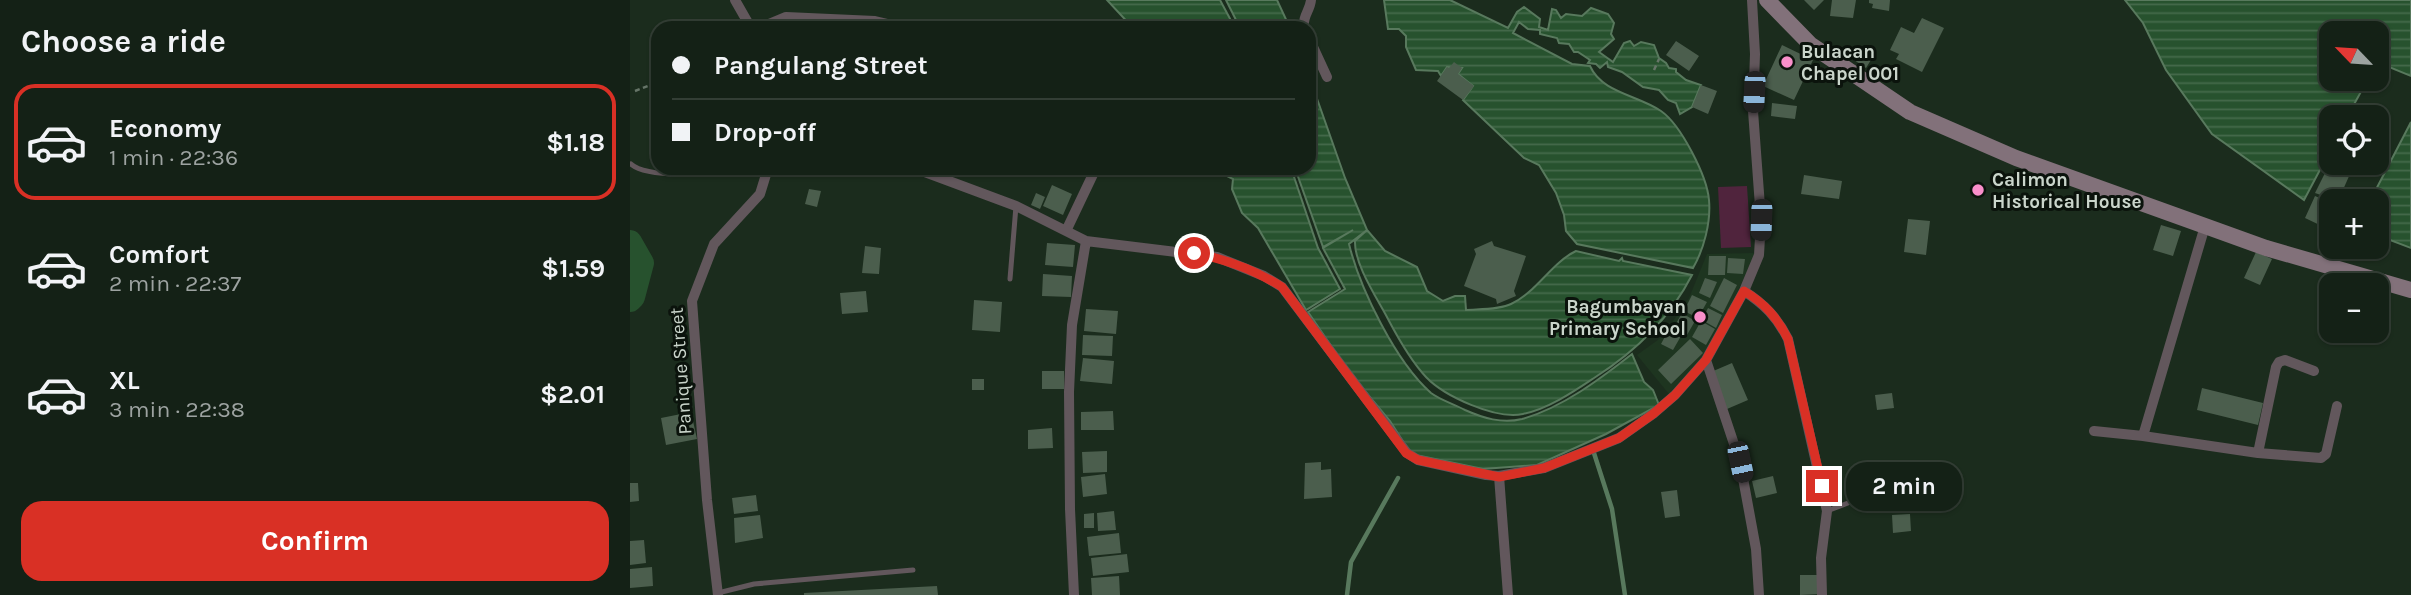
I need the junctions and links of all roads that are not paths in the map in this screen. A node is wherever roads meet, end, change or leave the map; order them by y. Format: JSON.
{"nodes":[{"id":1,"x":735,"y":0,"type":"edge"},
{"id":2,"x":1311,"y":0,"type":"edge"},
{"id":3,"x":1752,"y":0,"type":"edge"},
{"id":4,"x":1768,"y":0,"type":"edge"},
{"id":5,"x":747,"y":21,"type":"edge"},
{"id":6,"x":776,"y":21,"type":"edge"},
{"id":7,"x":875,"y":21,"type":"edge"},
{"id":8,"x":1304,"y":21,"type":"edge"},
{"id":9,"x":1316,"y":53,"type":"edge"},
{"id":10,"x":1327,"y":77,"type":"dead end"},
{"id":11,"x":631,"y":164,"type":"edge"},
{"id":12,"x":651,"y":172,"type":"edge"},
{"id":13,"x":766,"y":175,"type":"edge"},
{"id":14,"x":933,"y":175,"type":"edge"},
{"id":15,"x":1093,"y":175,"type":"edge"},
{"id":16,"x":1016,"y":206,"type":"junction"},
{"id":17,"x":2205,"y":226,"type":"junction"},
{"id":18,"x":1066,"y":231,"type":"junction"},
{"id":19,"x":1086,"y":241,"type":"junction"},
{"id":20,"x":1010,"y":279,"type":"dead end"},
{"id":21,"x":2411,"y":290,"type":"edge"},
{"id":22,"x":1744,"y":291,"type":"junction"},
{"id":23,"x":1706,"y":360,"type":"junction"},
{"id":24,"x":2314,"y":371,"type":"dead end"},
{"id":25,"x":2337,"y":407,"type":"dead end"},
{"id":26,"x":2094,"y":431,"type":"dead end"},
{"id":27,"x":2143,"y":436,"type":"junction"},
{"id":28,"x":2258,"y":453,"type":"junction"},
{"id":29,"x":1499,"y":477,"type":"junction"},
{"id":30,"x":1848,"y":503,"type":"dead end"},
{"id":31,"x":1827,"y":511,"type":"junction"},
{"id":32,"x":914,"y":570,"type":"dead end"},
{"id":33,"x":718,"y":594,"type":"edge"},
{"id":34,"x":1074,"y":595,"type":"edge"},
{"id":35,"x":1508,"y":595,"type":"edge"},
{"id":36,"x":1759,"y":595,"type":"edge"},
{"id":37,"x":1822,"y":595,"type":"edge"}],
"edges":[{"from":1,"to":5,"type":"street"},
{"from":2,"to":8,"type":"street"},
{"from":3,"to":22,"type":"street"},
{"from":4,"to":17,"type":"main road"},
{"from":6,"to":7,"type":"street"},
{"from":9,"to":10,"type":"street"},
{"from":11,"to":12,"type":"lane"},
{"from":13,"to":33,"type":"street","name":"Panique Street"},
{"from":14,"to":16,"type":"street"},
{"from":15,"to":18,"type":"street"},
{"from":16,"to":18,"type":"street"},
{"from":16,"to":20,"type":"lane"},
{"from":17,"to":21,"type":"main road"},
{"from":17,"to":27,"type":"street"},
{"from":18,"to":19,"type":"street"},
{"from":19,"to":29,"type":"street"},
{"from":19,"to":34,"type":"street"},
{"from":22,"to":23,"type":"street"},
{"from":22,"to":31,"type":"street"},
{"from":23,"to":29,"type":"street"},
{"from":23,"to":36,"type":"street"},
{"from":24,"to":28,"type":"street"},
{"from":25,"to":28,"type":"street"},
{"from":26,"to":27,"type":"street"},
{"from":27,"to":28,"type":"street"},
{"from":29,"to":35,"type":"street"},
{"from":30,"to":31,"type":"lane"},
{"from":31,"to":37,"type":"street"},
{"from":32,"to":33,"type":"lane"}]}
